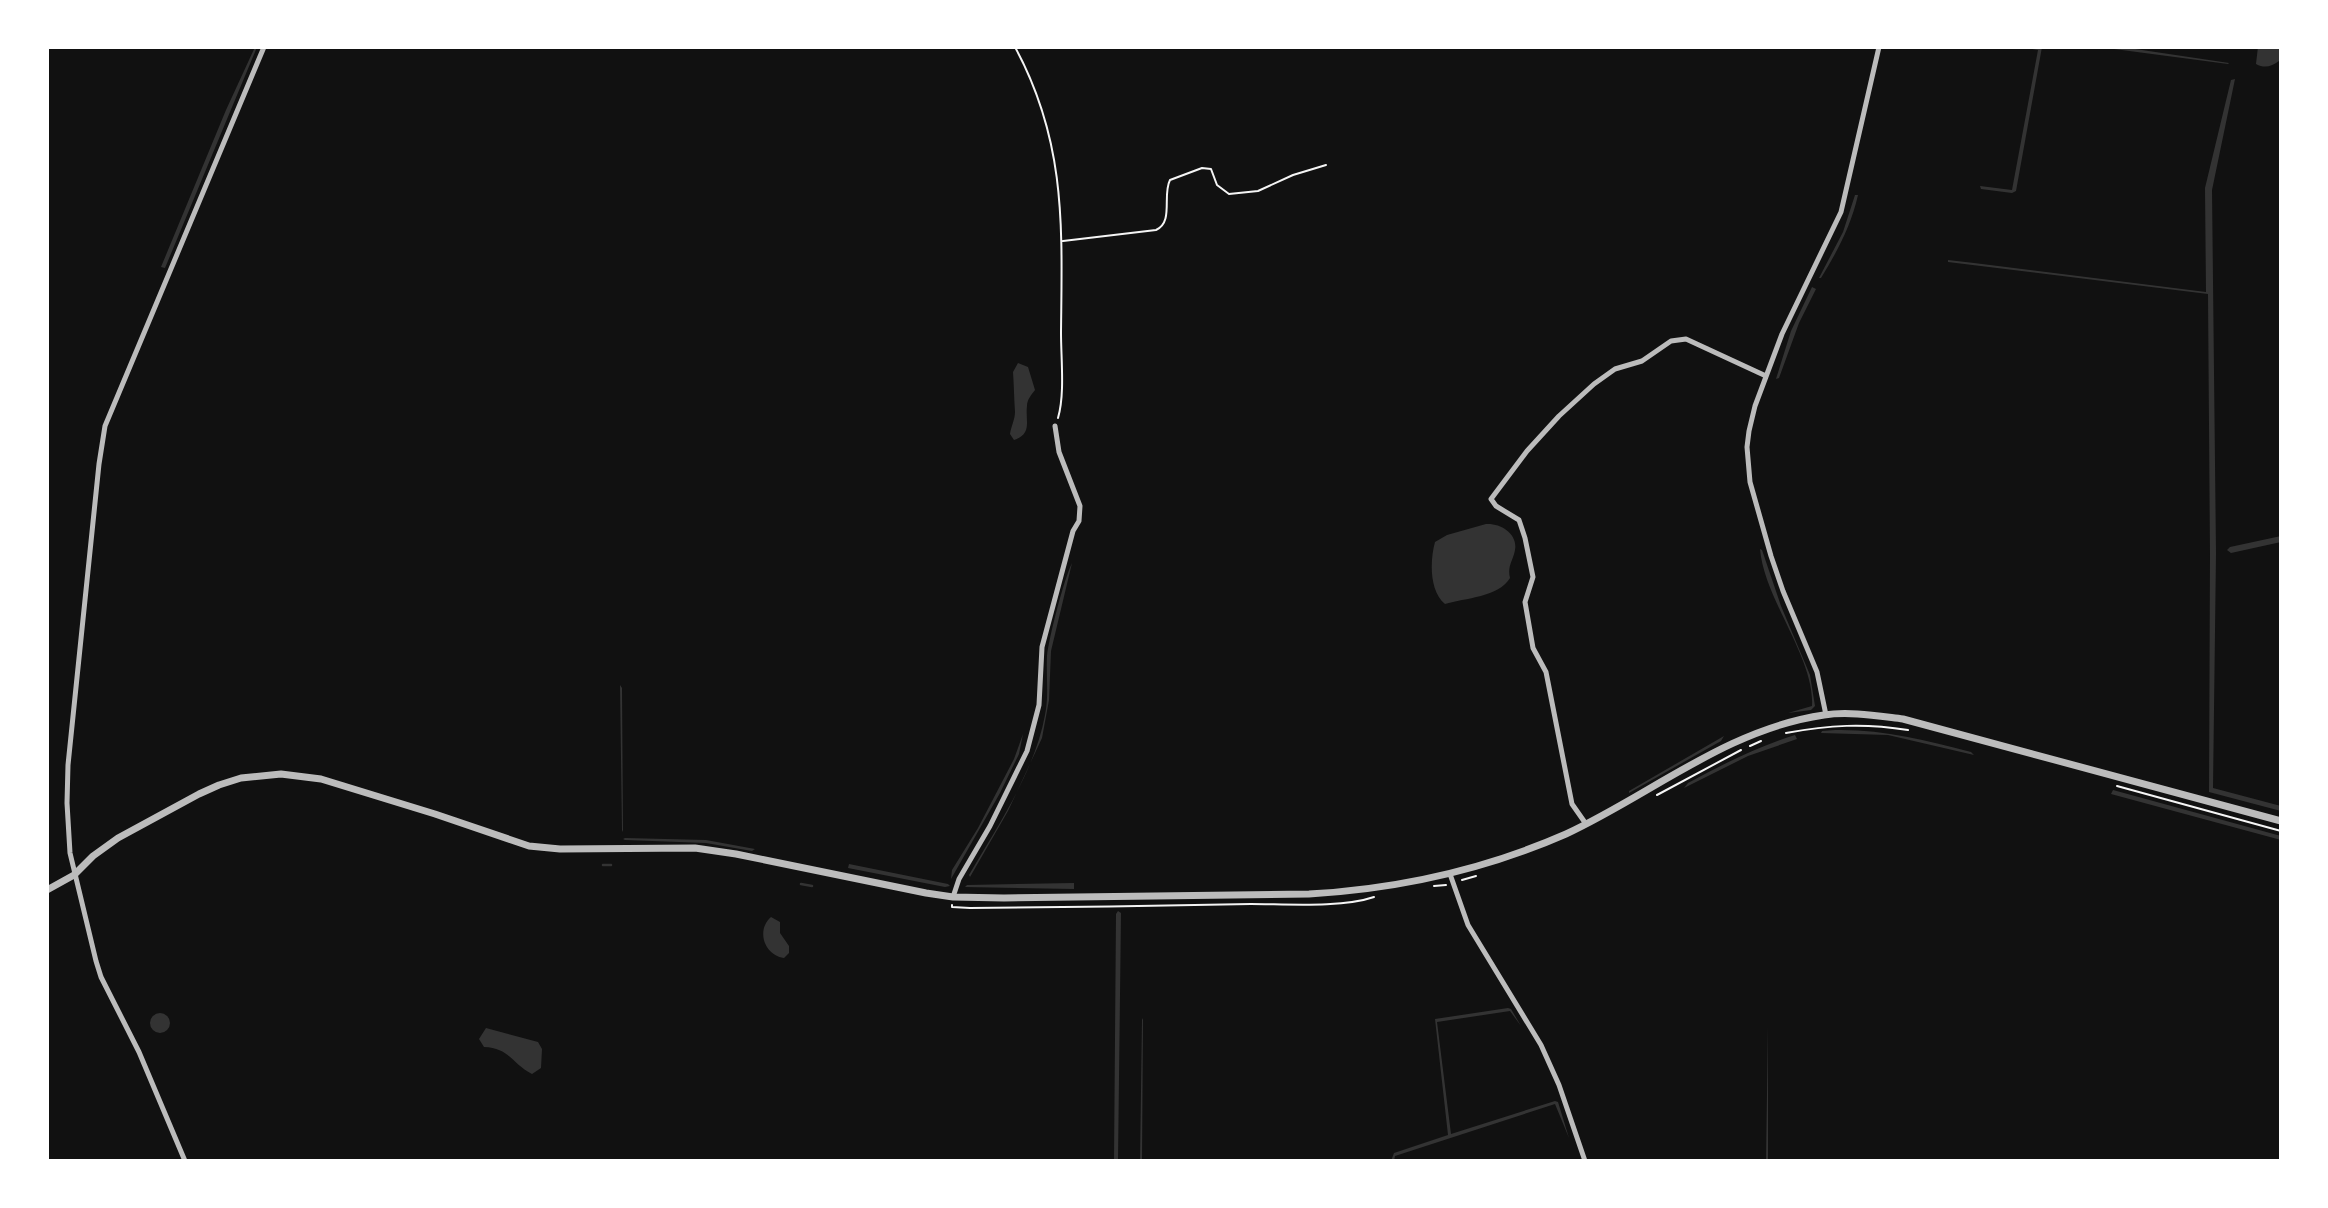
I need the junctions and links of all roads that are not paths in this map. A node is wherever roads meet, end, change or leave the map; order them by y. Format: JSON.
{"nodes":[{"id":1,"x":264,"y":47,"type":"edge"},
{"id":2,"x":1879,"y":47,"type":"edge"},
{"id":3,"x":1766,"y":376,"type":"junction"},
{"id":4,"x":1055,"y":426,"type":"road end"},
{"id":5,"x":1826,"y":715,"type":"junction"},
{"id":6,"x":2281,"y":821,"type":"edge"},
{"id":7,"x":1586,"y":824,"type":"junction"},
{"id":8,"x":1450,"y":874,"type":"junction"},
{"id":9,"x":74,"y":875,"type":"junction"},
{"id":10,"x":47,"y":890,"type":"edge"},
{"id":11,"x":953,"y":897,"type":"junction"},
{"id":12,"x":185,"y":1161,"type":"edge"},
{"id":13,"x":1585,"y":1161,"type":"edge"}],
"edges":[{"from":1,"to":9,"type":"street"},
{"from":2,"to":3,"type":"street"},
{"from":3,"to":5,"type":"street"},
{"from":3,"to":7,"type":"street"},
{"from":4,"to":11,"type":"street"},
{"from":5,"to":6,"type":"street"},
{"from":5,"to":7,"type":"street"},
{"from":7,"to":8,"type":"street"},
{"from":8,"to":11,"type":"street"},
{"from":8,"to":13,"type":"street"},
{"from":9,"to":10,"type":"street"},
{"from":9,"to":11,"type":"street"},
{"from":9,"to":12,"type":"street"}]}
